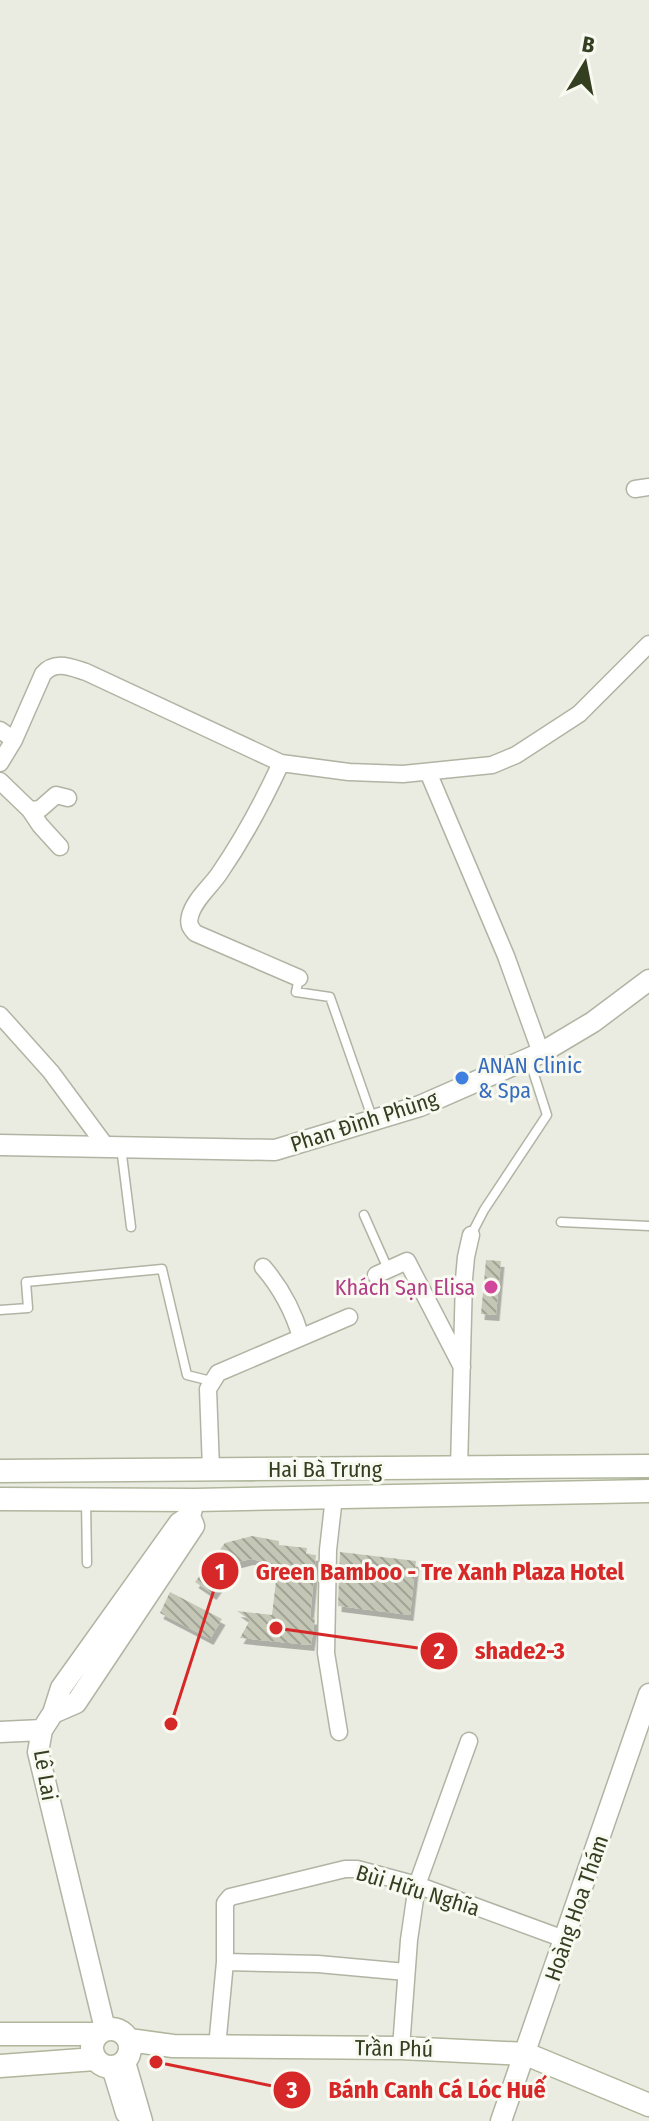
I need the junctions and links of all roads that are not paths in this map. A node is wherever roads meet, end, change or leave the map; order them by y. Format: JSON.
{"nodes":[{"id":1,"x":649,"y":644,"type":"edge"},
{"id":2,"x":7,"y":735,"type":"edge"},
{"id":3,"x":0,"y":763,"type":"edge"},
{"id":4,"x":281,"y":763,"type":"junction"},
{"id":5,"x":428,"y":772,"type":"junction"},
{"id":6,"x":0,"y":781,"type":"edge"},
{"id":7,"x":68,"y":798,"type":"dead end"},
{"id":8,"x":30,"y":810,"type":"junction"},
{"id":9,"x":60,"y":847,"type":"dead end"},
{"id":10,"x":299,"y":978,"type":"joint"},
{"id":11,"x":649,"y":980,"type":"edge"},
{"id":12,"x":0,"y":1015,"type":"edge"},
{"id":13,"x":535,"y":1056,"type":"junction"},
{"id":14,"x":373,"y":1120,"type":"junction"},
{"id":15,"x":0,"y":1145,"type":"edge"},
{"id":16,"x":113,"y":1146,"type":"junction"},
{"id":17,"x":364,"y":1215,"type":"dead end"},
{"id":18,"x":561,"y":1222,"type":"dead end"},
{"id":19,"x":649,"y":1226,"type":"edge"},
{"id":20,"x":131,"y":1227,"type":"dead end"},
{"id":21,"x":471,"y":1235,"type":"joint"},
{"id":22,"x":263,"y":1267,"type":"dead end"},
{"id":23,"x":382,"y":1272,"type":"joint"},
{"id":24,"x":0,"y":1310,"type":"edge"},
{"id":25,"x":349,"y":1317,"type":"dead end"},
{"id":26,"x":301,"y":1337,"type":"junction"},
{"id":27,"x":463,"y":1368,"type":"junction"},
{"id":28,"x":211,"y":1381,"type":"junction"},
{"id":29,"x":649,"y":1466,"type":"edge"},
{"id":30,"x":459,"y":1468,"type":"junction"},
{"id":31,"x":211,"y":1469,"type":"junction"},
{"id":32,"x":0,"y":1471,"type":"edge"},
{"id":33,"x":649,"y":1491,"type":"edge"},
{"id":34,"x":334,"y":1497,"type":"junction"},
{"id":35,"x":0,"y":1499,"type":"edge"},
{"id":36,"x":86,"y":1500,"type":"junction"},
{"id":37,"x":192,"y":1508,"type":"junction"},
{"id":38,"x":87,"y":1563,"type":"dead end"},
{"id":39,"x":649,"y":1694,"type":"edge"},
{"id":40,"x":47,"y":1722,"type":"junction"},
{"id":41,"x":0,"y":1732,"type":"edge"},
{"id":42,"x":339,"y":1732,"type":"dead end"},
{"id":43,"x":469,"y":1741,"type":"dead end"},
{"id":44,"x":417,"y":1885,"type":"junction"},
{"id":45,"x":564,"y":1939,"type":"junction"},
{"id":46,"x":225,"y":1962,"type":"junction"},
{"id":47,"x":406,"y":1972,"type":"junction"},
{"id":48,"x":101,"y":2031,"type":"junction"},
{"id":49,"x":0,"y":2034,"type":"edge"},
{"id":50,"x":217,"y":2047,"type":"junction"},
{"id":51,"x":401,"y":2048,"type":"junction"},
{"id":52,"x":526,"y":2054,"type":"junction"},
{"id":53,"x":115,"y":2057,"type":"junction"},
{"id":54,"x":0,"y":2066,"type":"edge"},
{"id":55,"x":649,"y":2105,"type":"edge"},
{"id":56,"x":128,"y":2121,"type":"edge"},
{"id":57,"x":142,"y":2121,"type":"edge"},
{"id":58,"x":501,"y":2121,"type":"edge"}],
"edges":[{"from":1,"to":5,"type":"street"},
{"from":2,"to":3,"type":"street"},
{"from":2,"to":4,"type":"street"},
{"from":4,"to":5,"type":"street"},
{"from":4,"to":10,"type":"street"},
{"from":5,"to":13,"type":"street"},
{"from":6,"to":8,"type":"street"},
{"from":7,"to":8,"type":"street"},
{"from":8,"to":9,"type":"street"},
{"from":10,"to":14,"type":"lane"},
{"from":11,"to":13,"type":"street","name":"Phan Đình Phùng"},
{"from":12,"to":16,"type":"street"},
{"from":13,"to":14,"type":"street","name":"Phan Đình Phùng"},
{"from":13,"to":21,"type":"lane"},
{"from":14,"to":16,"type":"street","name":"Phan Đình Phùng"},
{"from":15,"to":16,"type":"street","name":"Phan Đình Phùng"},
{"from":16,"to":20,"type":"lane"},
{"from":17,"to":23,"type":"lane"},
{"from":18,"to":19,"type":"lane"},
{"from":21,"to":27,"type":"street"},
{"from":22,"to":26,"type":"street"},
{"from":23,"to":27,"type":"street"},
{"from":24,"to":28,"type":"lane"},
{"from":25,"to":26,"type":"street"},
{"from":26,"to":28,"type":"street"},
{"from":27,"to":30,"type":"street"},
{"from":28,"to":31,"type":"street"},
{"from":29,"to":30,"type":"main road","name":"Hai Bà Trưng"},
{"from":30,"to":31,"type":"main road","name":"Hai Bà Trưng"},
{"from":31,"to":32,"type":"main road","name":"Hai Bà Trưng"},
{"from":31,"to":37,"type":"main road"},
{"from":33,"to":34,"type":"main road"},
{"from":34,"to":37,"type":"main road"},
{"from":34,"to":42,"type":"street"},
{"from":35,"to":36,"type":"main road"},
{"from":36,"to":37,"type":"main road"},
{"from":36,"to":38,"type":"lane"},
{"from":37,"to":40,"type":"street","name":"Lê Lai"},
{"from":39,"to":45,"type":"street","name":"Hoàng Hoa Thám"},
{"from":40,"to":41,"type":"street"},
{"from":40,"to":48,"type":"street","name":"Lê Lai"},
{"from":43,"to":44,"type":"street"},
{"from":44,"to":45,"type":"street","name":"Bùi Hữu Nghĩa"},
{"from":44,"to":46,"type":"street","name":"Bùi Hữu Nghĩa"},
{"from":44,"to":47,"type":"street"},
{"from":45,"to":52,"type":"street","name":"Hoàng Hoa Thám"},
{"from":46,"to":47,"type":"street"},
{"from":46,"to":50,"type":"street","name":"Bùi Hữu Nghĩa"},
{"from":47,"to":51,"type":"street"},
{"from":48,"to":49,"type":"main road"},
{"from":48,"to":53,"type":"main road"},
{"from":48,"to":53,"type":"main road"},
{"from":50,"to":51,"type":"main road","name":"Trần Phú"},
{"from":50,"to":53,"type":"main road","name":"Trần Phú"},
{"from":51,"to":52,"type":"main road","name":"Trần Phú"},
{"from":52,"to":55,"type":"main road","name":"Trần Phú"},
{"from":52,"to":58,"type":"street","name":"Hoàng Hoa Thám"},
{"from":53,"to":54,"type":"main road","name":"Trần Phú"},
{"from":53,"to":56,"type":"street"},
{"from":53,"to":57,"type":"street"}]}
